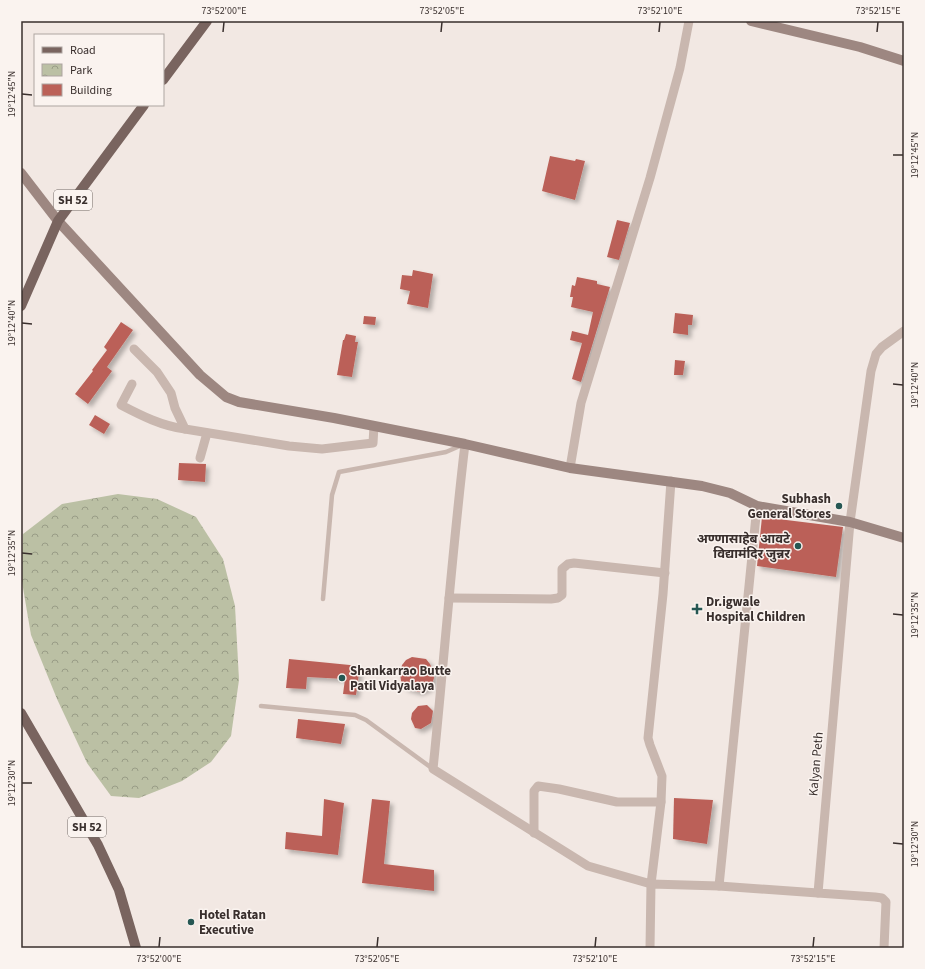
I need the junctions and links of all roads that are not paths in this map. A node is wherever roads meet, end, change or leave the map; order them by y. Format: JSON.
{"nodes":[{"id":1,"x":206,"y":21,"type":"edge"},
{"id":2,"x":690,"y":21,"type":"edge"},
{"id":3,"x":751,"y":21,"type":"edge"},
{"id":4,"x":904,"y":61,"type":"edge"},
{"id":5,"x":164,"y":79,"type":"edge"},
{"id":6,"x":143,"y":106,"type":"edge"},
{"id":7,"x":21,"y":173,"type":"edge"},
{"id":8,"x":58,"y":221,"type":"junction"},
{"id":9,"x":21,"y":306,"type":"edge"},
{"id":10,"x":904,"y":331,"type":"edge"},
{"id":11,"x":134,"y":349,"type":"dead end"},
{"id":12,"x":132,"y":384,"type":"dead end"},
{"id":13,"x":374,"y":426,"type":"junction"},
{"id":14,"x":184,"y":430,"type":"junction"},
{"id":15,"x":207,"y":433,"type":"junction"},
{"id":16,"x":465,"y":444,"type":"junction"},
{"id":17,"x":200,"y":458,"type":"dead end"},
{"id":18,"x":570,"y":468,"type":"junction"},
{"id":19,"x":672,"y":481,"type":"junction"},
{"id":20,"x":757,"y":506,"type":"junction"},
{"id":21,"x":850,"y":522,"type":"junction"},
{"id":22,"x":904,"y":538,"type":"edge"},
{"id":23,"x":665,"y":573,"type":"junction"},
{"id":24,"x":449,"y":598,"type":"junction"},
{"id":25,"x":323,"y":599,"type":"dead end"},
{"id":26,"x":261,"y":706,"type":"dead end"},
{"id":27,"x":21,"y":713,"type":"edge"},
{"id":28,"x":433,"y":769,"type":"junction"},
{"id":29,"x":661,"y":802,"type":"junction"},
{"id":30,"x":534,"y":833,"type":"junction"},
{"id":31,"x":651,"y":884,"type":"junction"},
{"id":32,"x":719,"y":886,"type":"junction"},
{"id":33,"x":818,"y":894,"type":"junction"},
{"id":34,"x":136,"y":948,"type":"edge"},
{"id":35,"x":650,"y":948,"type":"edge"},
{"id":36,"x":884,"y":948,"type":"edge"}],
"edges":[{"from":1,"to":5,"type":"main road"},
{"from":2,"to":18,"type":"street"},
{"from":3,"to":4,"type":"street"},
{"from":6,"to":8,"type":"main road","number":"SH 52"},
{"from":7,"to":8,"type":"street"},
{"from":8,"to":9,"type":"main road","number":"SH 52"},
{"from":8,"to":13,"type":"street"},
{"from":10,"to":21,"type":"street","name":"Kalyan Peth"},
{"from":11,"to":14,"type":"street"},
{"from":12,"to":14,"type":"street"},
{"from":13,"to":15,"type":"street"},
{"from":13,"to":16,"type":"street"},
{"from":14,"to":15,"type":"street"},
{"from":15,"to":17,"type":"street"},
{"from":16,"to":18,"type":"street"},
{"from":16,"to":24,"type":"street"},
{"from":16,"to":25,"type":"lane"},
{"from":18,"to":19,"type":"street"},
{"from":19,"to":20,"type":"street"},
{"from":19,"to":23,"type":"street"},
{"from":20,"to":21,"type":"street"},
{"from":20,"to":32,"type":"street"},
{"from":21,"to":22,"type":"street"},
{"from":21,"to":33,"type":"street","name":"Kalyan Peth"},
{"from":23,"to":24,"type":"street"},
{"from":23,"to":29,"type":"street"},
{"from":24,"to":28,"type":"street"},
{"from":26,"to":28,"type":"lane"},
{"from":27,"to":34,"type":"main road","number":"SH 52"},
{"from":28,"to":30,"type":"street"},
{"from":29,"to":30,"type":"street"},
{"from":29,"to":31,"type":"street"},
{"from":30,"to":31,"type":"street"},
{"from":31,"to":32,"type":"street"},
{"from":31,"to":35,"type":"street"},
{"from":32,"to":33,"type":"street"},
{"from":33,"to":36,"type":"street"}]}
